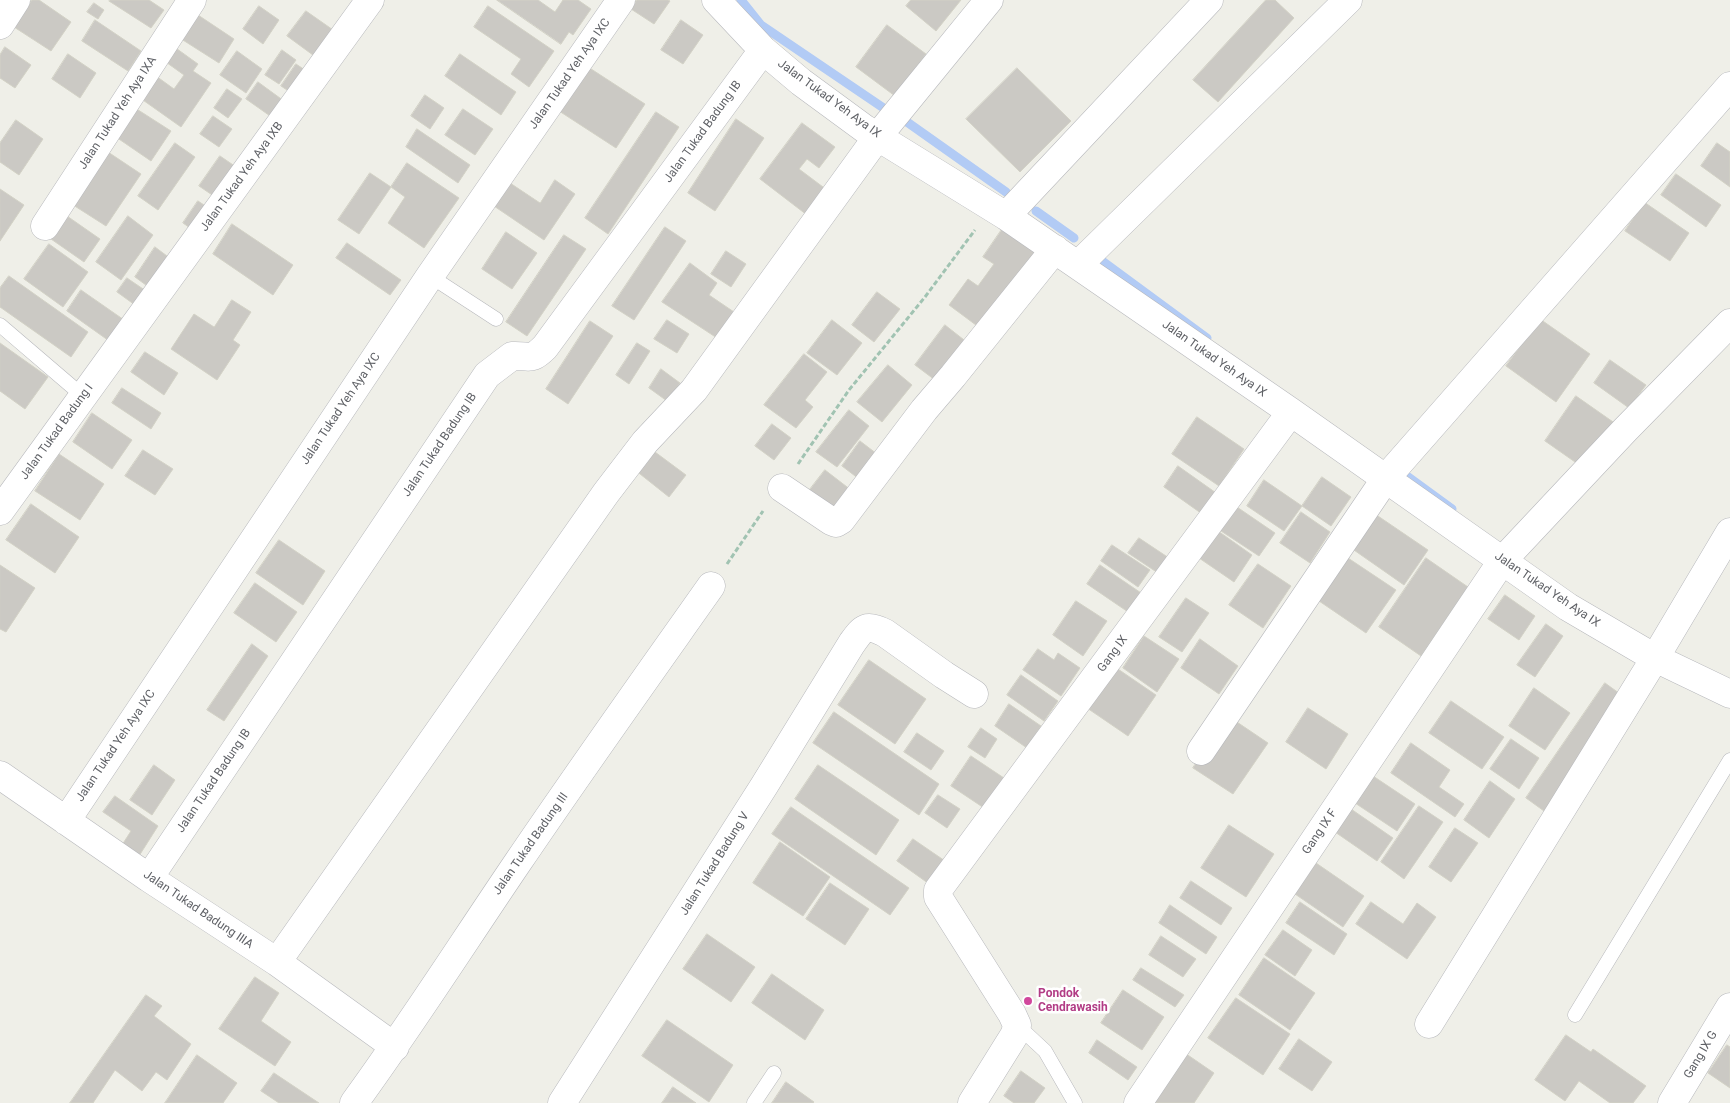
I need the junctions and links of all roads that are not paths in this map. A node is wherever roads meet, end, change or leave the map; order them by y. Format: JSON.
{"nodes":[{"id":1,"x":16,"y":0,"type":"edge"},
{"id":2,"x":192,"y":0,"type":"edge"},
{"id":3,"x":370,"y":0,"type":"edge"},
{"id":4,"x":621,"y":0,"type":"edge"},
{"id":5,"x":989,"y":0,"type":"edge"},
{"id":6,"x":1209,"y":0,"type":"edge"},
{"id":7,"x":1348,"y":0,"type":"edge"},
{"id":8,"x":718,"y":1,"type":"edge"},
{"id":9,"x":0,"y":25,"type":"edge"},
{"id":10,"x":763,"y":50,"type":"junction"},
{"id":11,"x":1730,"y":86,"type":"edge"},
{"id":12,"x":878,"y":136,"type":"junction"},
{"id":13,"x":999,"y":211,"type":"junction"},
{"id":14,"x":45,"y":226,"type":"dead end"},
{"id":15,"x":1055,"y":249,"type":"junction"},
{"id":16,"x":1078,"y":265,"type":"junction"},
{"id":17,"x":430,"y":276,"type":"junction"},
{"id":18,"x":496,"y":319,"type":"dead end"},
{"id":19,"x":1730,"y":323,"type":"edge"},
{"id":20,"x":0,"y":325,"type":"edge"},
{"id":21,"x":115,"y":353,"type":"joint"},
{"id":22,"x":83,"y":396,"type":"junction"},
{"id":23,"x":1291,"y":412,"type":"junction"},
{"id":24,"x":1386,"y":478,"type":"junction"},
{"id":25,"x":782,"y":488,"type":"road end"},
{"id":26,"x":0,"y":511,"type":"edge"},
{"id":27,"x":1730,"y":532,"type":"edge"},
{"id":28,"x":1502,"y":561,"type":"junction"},
{"id":29,"x":711,"y":586,"type":"road end"},
{"id":30,"x":1655,"y":658,"type":"junction"},
{"id":31,"x":974,"y":694,"type":"dead end"},
{"id":32,"x":1730,"y":694,"type":"edge"},
{"id":33,"x":1201,"y":752,"type":"dead end"},
{"id":34,"x":1730,"y":760,"type":"edge"},
{"id":35,"x":0,"y":775,"type":"edge"},
{"id":36,"x":66,"y":821,"type":"junction"},
{"id":37,"x":148,"y":878,"type":"junction"},
{"id":38,"x":277,"y":962,"type":"junction"},
{"id":39,"x":1730,"y":1008,"type":"edge"},
{"id":40,"x":1575,"y":1015,"type":"dead end"},
{"id":41,"x":1429,"y":1024,"type":"dead end"},
{"id":42,"x":1017,"y":1025,"type":"junction"},
{"id":43,"x":395,"y":1047,"type":"junction"},
{"id":44,"x":774,"y":1073,"type":"dead end"},
{"id":45,"x":568,"y":1101,"type":"edge"},
{"id":46,"x":354,"y":1103,"type":"edge"},
{"id":47,"x":754,"y":1103,"type":"edge"},
{"id":48,"x":972,"y":1103,"type":"edge"},
{"id":49,"x":1075,"y":1103,"type":"edge"},
{"id":50,"x":1138,"y":1103,"type":"edge"},
{"id":51,"x":1672,"y":1103,"type":"edge"}],
"edges":[{"from":1,"to":9,"type":"street"},
{"from":2,"to":14,"type":"street","name":"Jalan Tukad Yeh Aya IXA"},
{"from":3,"to":21,"type":"street","name":"Jalan Tukad Yeh Aya IXB"},
{"from":4,"to":17,"type":"street","name":"Jalan Tukad Yeh Aya IXC"},
{"from":5,"to":12,"type":"street"},
{"from":6,"to":13,"type":"street"},
{"from":7,"to":16,"type":"street"},
{"from":8,"to":10,"type":"street","name":"Jalan Tukad Yeh Aya IX"},
{"from":10,"to":12,"type":"street","name":"Jalan Tukad Yeh Aya IX"},
{"from":10,"to":37,"type":"street","name":"Jalan Tukad Badung IB"},
{"from":11,"to":24,"type":"street"},
{"from":12,"to":13,"type":"street","name":"Jalan Tukad Yeh Aya IX"},
{"from":12,"to":38,"type":"street"},
{"from":13,"to":15,"type":"street","name":"Jalan Tukad Yeh Aya IX"},
{"from":15,"to":16,"type":"street","name":"Jalan Tukad Yeh Aya IX"},
{"from":15,"to":25,"type":"street"},
{"from":16,"to":23,"type":"street","name":"Jalan Tukad Yeh Aya IX"},
{"from":17,"to":18,"type":"lane"},
{"from":17,"to":36,"type":"street","name":"Jalan Tukad Yeh Aya IXC"},
{"from":19,"to":28,"type":"street","name":"Gang IX F"},
{"from":20,"to":22,"type":"lane"},
{"from":21,"to":22,"type":"street","name":"Jalan Tukad Badung I"},
{"from":22,"to":26,"type":"street","name":"Jalan Tukad Badung I"},
{"from":23,"to":24,"type":"street","name":"Jalan Tukad Yeh Aya IX"},
{"from":23,"to":42,"type":"street","name":"Gang IX"},
{"from":24,"to":28,"type":"street","name":"Jalan Tukad Yeh Aya IX"},
{"from":24,"to":33,"type":"street"},
{"from":27,"to":30,"type":"street"},
{"from":28,"to":30,"type":"street","name":"Jalan Tukad Yeh Aya IX"},
{"from":28,"to":50,"type":"street","name":"Gang IX F"},
{"from":29,"to":43,"type":"street","name":"Jalan Tukad Badung III"},
{"from":30,"to":32,"type":"street","name":"Jalan Tukad Yeh Aya IX"},
{"from":30,"to":41,"type":"street"},
{"from":31,"to":45,"type":"street","name":"Jalan Tukad Badung V"},
{"from":34,"to":40,"type":"lane"},
{"from":35,"to":36,"type":"street","name":"Jalan Tukad Badung IIIA"},
{"from":36,"to":37,"type":"street","name":"Jalan Tukad Badung IIIA"},
{"from":37,"to":38,"type":"street","name":"Jalan Tukad Badung IIIA"},
{"from":38,"to":43,"type":"street","name":"Jalan Tukad Badung IIIA"},
{"from":39,"to":51,"type":"street","name":"Gang IX G"},
{"from":42,"to":48,"type":"street"},
{"from":42,"to":49,"type":"lane"},
{"from":43,"to":46,"type":"street","name":"Jalan Tukad Badung III"},
{"from":44,"to":47,"type":"lane"}]}
